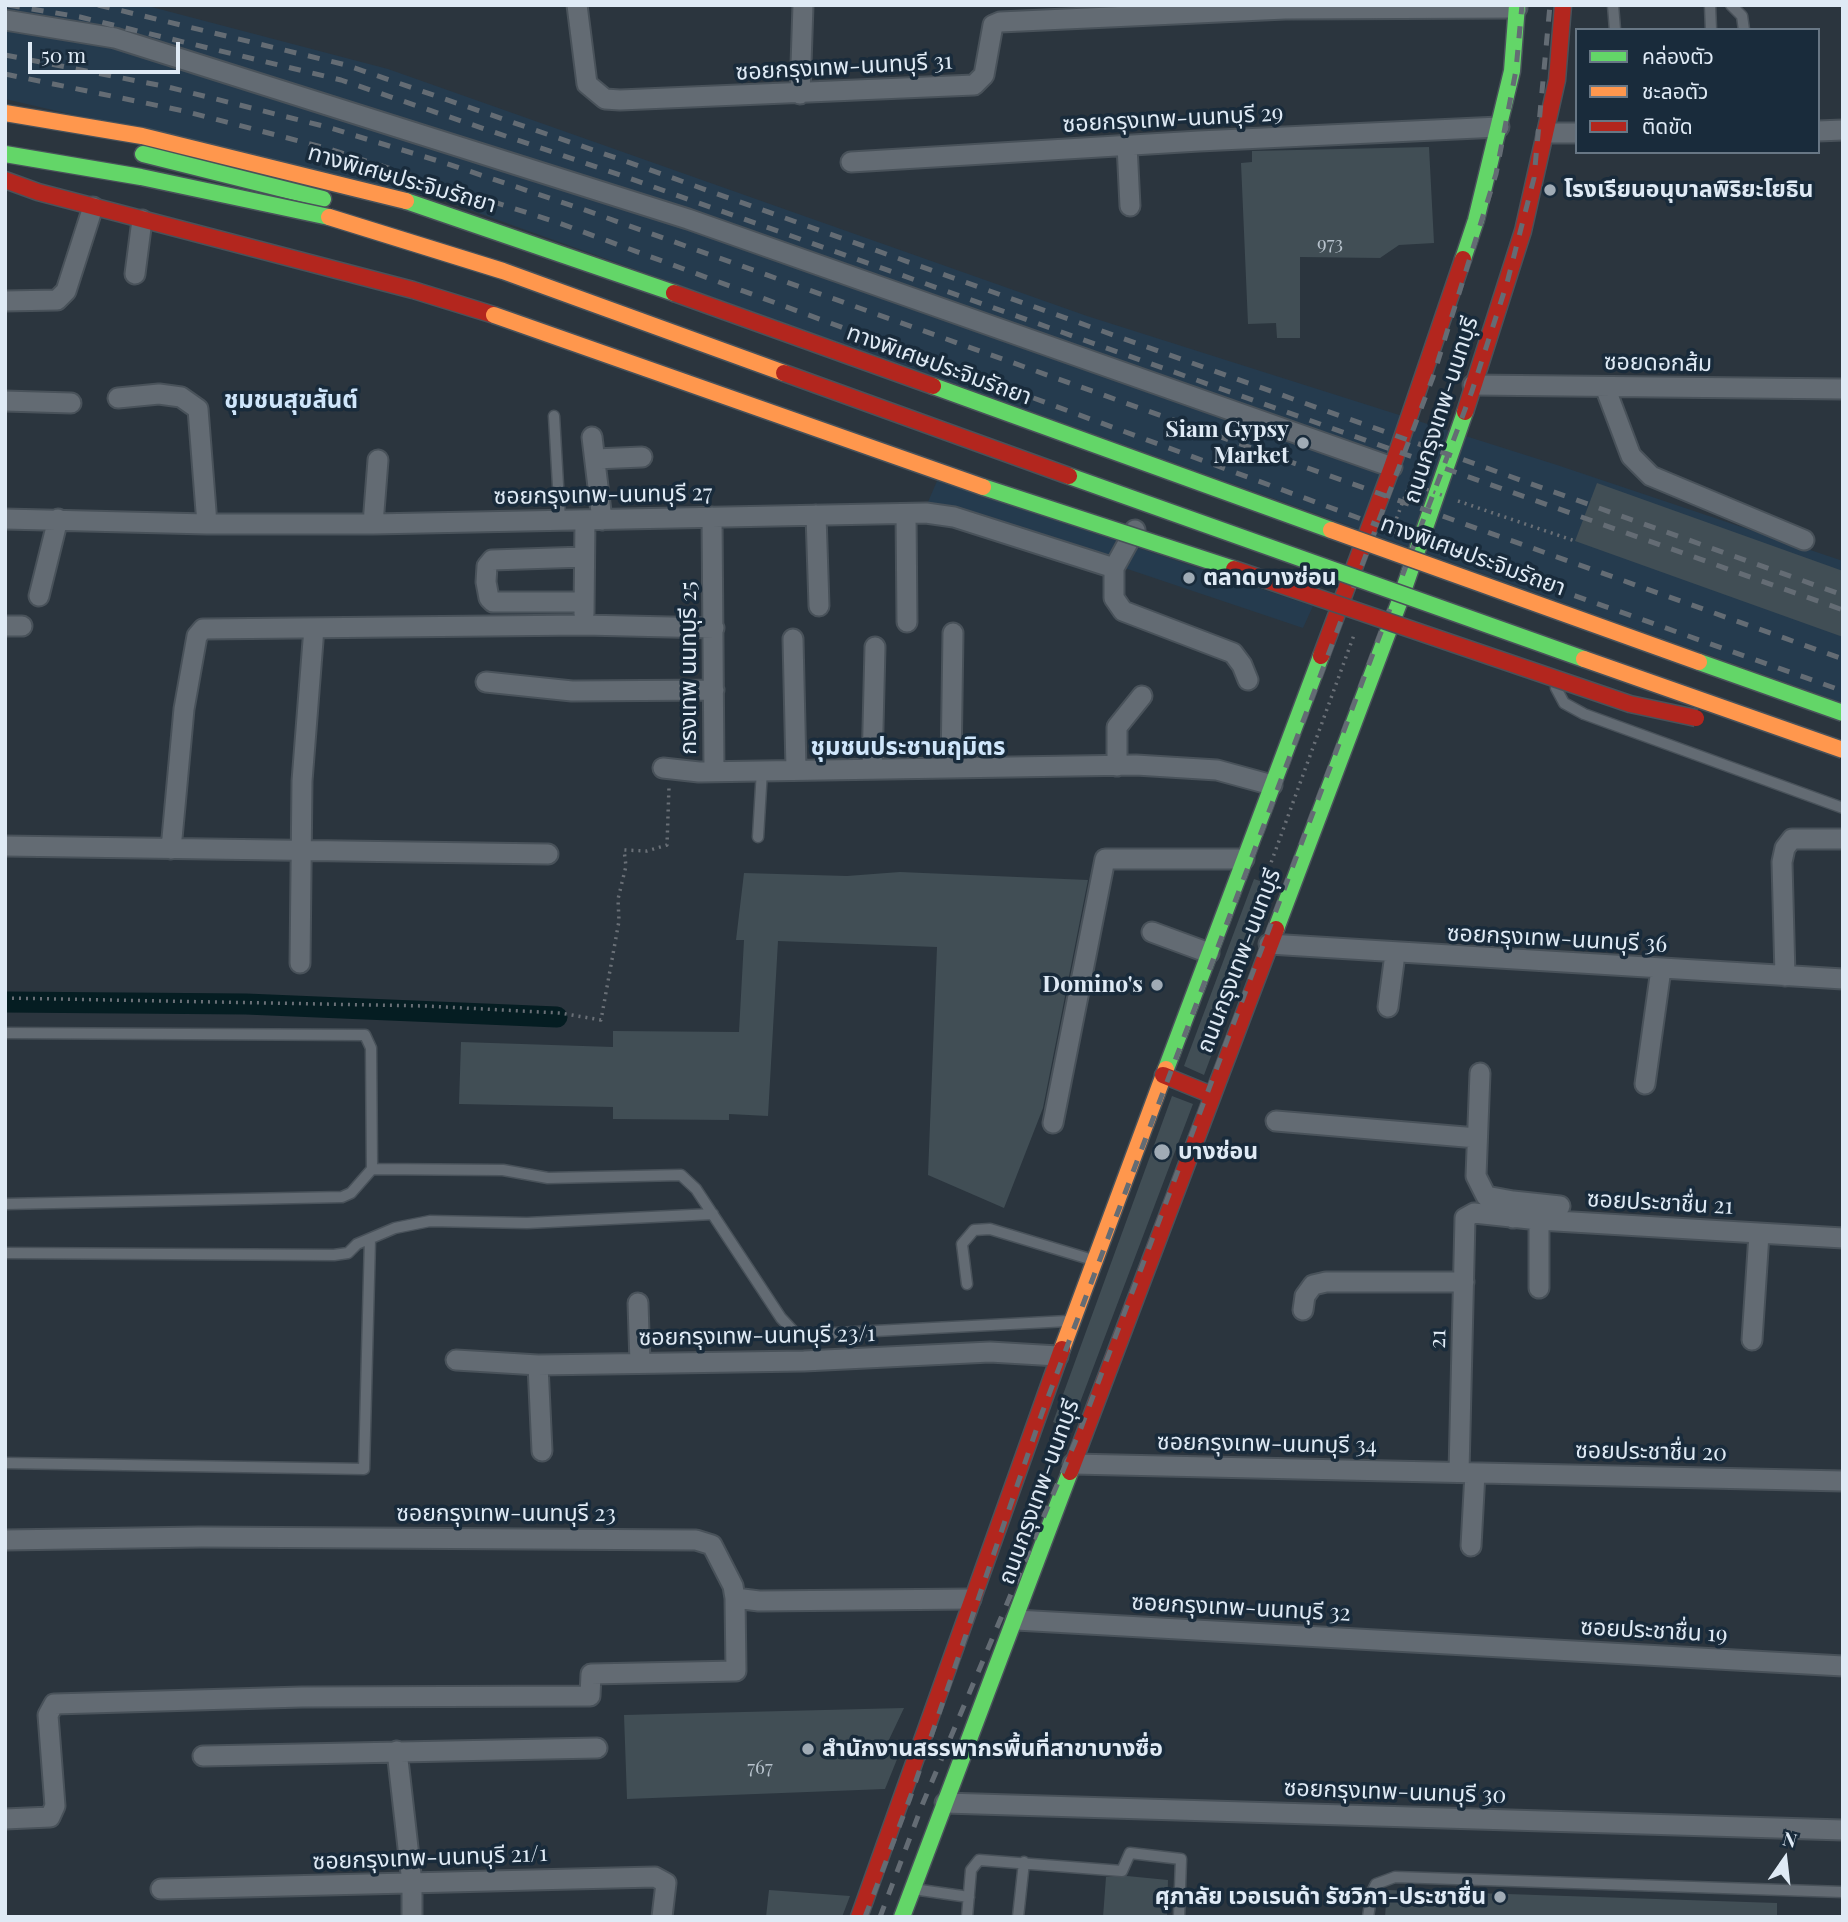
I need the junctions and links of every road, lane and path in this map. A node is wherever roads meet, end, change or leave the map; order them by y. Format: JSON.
{"nodes":[{"id":1,"x":577,"y":5,"type":"edge"},
{"id":2,"x":803,"y":5,"type":"edge"},
{"id":3,"x":1563,"y":5,"type":"edge"},
{"id":4,"x":1614,"y":5,"type":"edge"},
{"id":5,"x":1710,"y":5,"type":"edge"},
{"id":6,"x":1731,"y":5,"type":"edge"},
{"id":7,"x":1517,"y":6,"type":"edge"},
{"id":8,"x":1285,"y":7,"type":"edge"},
{"id":9,"x":1061,"y":12,"type":"edge"},
{"id":10,"x":5,"y":20,"type":"edge"},
{"id":11,"x":1615,"y":28,"type":"edge"},
{"id":12,"x":1711,"y":28,"type":"edge"},
{"id":13,"x":1744,"y":28,"type":"edge"},
{"id":14,"x":800,"y":94,"type":"junction"},
{"id":15,"x":5,"y":113,"type":"edge"},
{"id":16,"x":5,"y":128,"type":"edge"},
{"id":17,"x":1499,"y":128,"type":"junction"},
{"id":18,"x":1843,"y":130,"type":"edge"},
{"id":19,"x":1820,"y":131,"type":"edge"},
{"id":20,"x":1547,"y":132,"type":"junction"},
{"id":21,"x":1575,"y":133,"type":"edge"},
{"id":22,"x":1127,"y":145,"type":"junction"},
{"id":23,"x":5,"y":154,"type":"edge"},
{"id":24,"x":851,"y":162,"type":"dead end"},
{"id":25,"x":5,"y":165,"type":"edge"},
{"id":26,"x":5,"y":180,"type":"edge"},
{"id":27,"x":333,"y":201,"type":"junction"},
{"id":28,"x":1130,"y":206,"type":"dead end"},
{"id":29,"x":93,"y":207,"type":"junction"},
{"id":30,"x":142,"y":220,"type":"junction"},
{"id":31,"x":135,"y":274,"type":"dead end"},
{"id":32,"x":5,"y":301,"type":"edge"},
{"id":33,"x":1473,"y":385,"type":"junction"},
{"id":34,"x":1605,"y":387,"type":"junction"},
{"id":35,"x":1843,"y":389,"type":"edge"},
{"id":36,"x":118,"y":398,"type":"dead end"},
{"id":37,"x":5,"y":401,"type":"edge"},
{"id":38,"x":71,"y":403,"type":"dead end"},
{"id":39,"x":554,"y":416,"type":"dead end"},
{"id":40,"x":592,"y":437,"type":"dead end"},
{"id":41,"x":642,"y":457,"type":"dead end"},
{"id":42,"x":595,"y":459,"type":"junction"},
{"id":43,"x":378,"y":460,"type":"dead end"},
{"id":44,"x":1392,"y":467,"type":"junction"},
{"id":45,"x":1444,"y":496,"type":"dead end"},
{"id":46,"x":1153,"y":499,"type":"junction"},
{"id":47,"x":1457,"y":500,"type":"dead end"},
{"id":48,"x":906,"y":514,"type":"junction"},
{"id":49,"x":816,"y":515,"type":"junction"},
{"id":50,"x":712,"y":517,"type":"junction"},
{"id":51,"x":5,"y":519,"type":"edge"},
{"id":52,"x":58,"y":519,"type":"junction"},
{"id":53,"x":560,"y":520,"type":"junction"},
{"id":54,"x":593,"y":520,"type":"junction"},
{"id":55,"x":207,"y":524,"type":"junction"},
{"id":56,"x":373,"y":524,"type":"junction"},
{"id":57,"x":1391,"y":535,"type":"dead end"},
{"id":58,"x":1804,"y":540,"type":"dead end"},
{"id":59,"x":1575,"y":541,"type":"dead end"},
{"id":60,"x":584,"y":557,"type":"junction"},
{"id":61,"x":1114,"y":568,"type":"junction"},
{"id":62,"x":1352,"y":581,"type":"junction"},
{"id":63,"x":38,"y":596,"type":"dead end"},
{"id":64,"x":584,"y":602,"type":"junction"},
{"id":65,"x":1399,"y":603,"type":"junction"},
{"id":66,"x":819,"y":606,"type":"dead end"},
{"id":67,"x":907,"y":622,"type":"dead end"},
{"id":68,"x":584,"y":625,"type":"junction"},
{"id":69,"x":1358,"y":625,"type":"dead end"},
{"id":70,"x":314,"y":628,"type":"junction"},
{"id":71,"x":714,"y":628,"type":"junction"},
{"id":72,"x":953,"y":633,"type":"dead end"},
{"id":73,"x":793,"y":639,"type":"dead end"},
{"id":74,"x":874,"y":647,"type":"dead end"},
{"id":75,"x":1555,"y":666,"type":"junction"},
{"id":76,"x":1248,"y":680,"type":"dead end"},
{"id":77,"x":486,"y":682,"type":"dead end"},
{"id":78,"x":714,"y":691,"type":"junction"},
{"id":79,"x":1142,"y":696,"type":"dead end"},
{"id":80,"x":1843,"y":713,"type":"edge"},
{"id":81,"x":1843,"y":750,"type":"edge"},
{"id":82,"x":1117,"y":766,"type":"junction"},
{"id":83,"x":1843,"y":766,"type":"edge"},
{"id":84,"x":951,"y":767,"type":"junction"},
{"id":85,"x":872,"y":768,"type":"junction"},
{"id":86,"x":762,"y":769,"type":"junction"},
{"id":87,"x":796,"y":769,"type":"junction"},
{"id":88,"x":714,"y":771,"type":"junction"},
{"id":89,"x":666,"y":775,"type":"joint"},
{"id":90,"x":1272,"y":785,"type":"junction"},
{"id":91,"x":1843,"y":807,"type":"edge"},
{"id":92,"x":758,"y":837,"type":"dead end"},
{"id":93,"x":1843,"y":839,"type":"edge"},
{"id":94,"x":5,"y":846,"type":"edge"},
{"id":95,"x":171,"y":849,"type":"junction"},
{"id":96,"x":301,"y":850,"type":"junction"},
{"id":97,"x":548,"y":854,"type":"dead end"},
{"id":98,"x":1244,"y":859,"type":"junction"},
{"id":99,"x":1264,"y":882,"type":"dead end"},
{"id":100,"x":1152,"y":932,"type":"dead end"},
{"id":101,"x":1269,"y":944,"type":"junction"},
{"id":102,"x":1209,"y":953,"type":"junction"},
{"id":103,"x":1395,"y":954,"type":"junction"},
{"id":104,"x":300,"y":963,"type":"dead end"},
{"id":105,"x":1661,"y":970,"type":"junction"},
{"id":106,"x":1785,"y":976,"type":"junction"},
{"id":107,"x":1843,"y":979,"type":"edge"},
{"id":108,"x":5,"y":998,"type":"edge"},
{"id":109,"x":1388,"y":1007,"type":"dead end"},
{"id":110,"x":5,"y":1033,"type":"edge"},
{"id":111,"x":1480,"y":1073,"type":"dead end"},
{"id":112,"x":1163,"y":1075,"type":"junction"},
{"id":113,"x":1645,"y":1084,"type":"dead end"},
{"id":114,"x":1212,"y":1095,"type":"junction"},
{"id":115,"x":1276,"y":1121,"type":"dead end"},
{"id":116,"x":1053,"y":1123,"type":"dead end"},
{"id":117,"x":1478,"y":1138,"type":"junction"},
{"id":118,"x":372,"y":1170,"type":"junction"},
{"id":119,"x":5,"y":1204,"type":"edge"},
{"id":120,"x":1560,"y":1206,"type":"dead end"},
{"id":121,"x":1513,"y":1210,"type":"junction"},
{"id":122,"x":1474,"y":1213,"type":"joint"},
{"id":123,"x":713,"y":1214,"type":"junction"},
{"id":124,"x":1539,"y":1220,"type":"junction"},
{"id":125,"x":1759,"y":1234,"type":"junction"},
{"id":126,"x":1843,"y":1238,"type":"edge"},
{"id":127,"x":370,"y":1239,"type":"junction"},
{"id":128,"x":5,"y":1253,"type":"edge"},
{"id":129,"x":1094,"y":1260,"type":"junction"},
{"id":130,"x":1464,"y":1282,"type":"junction"},
{"id":131,"x":967,"y":1284,"type":"dead end"},
{"id":132,"x":1539,"y":1287,"type":"dead end"},
{"id":133,"x":638,"y":1303,"type":"dead end"},
{"id":134,"x":1303,"y":1310,"type":"dead end"},
{"id":135,"x":1072,"y":1320,"type":"junction"},
{"id":136,"x":1752,"y":1340,"type":"dead end"},
{"id":137,"x":1058,"y":1356,"type":"junction"},
{"id":138,"x":456,"y":1360,"type":"dead end"},
{"id":139,"x":640,"y":1363,"type":"junction"},
{"id":140,"x":538,"y":1365,"type":"junction"},
{"id":141,"x":542,"y":1451,"type":"dead end"},
{"id":142,"x":5,"y":1463,"type":"edge"},
{"id":143,"x":1073,"y":1464,"type":"junction"},
{"id":144,"x":1467,"y":1472,"type":"junction"},
{"id":145,"x":1843,"y":1481,"type":"edge"},
{"id":146,"x":5,"y":1540,"type":"edge"},
{"id":147,"x":1471,"y":1546,"type":"dead end"},
{"id":148,"x":735,"y":1598,"type":"junction"},
{"id":149,"x":971,"y":1599,"type":"junction"},
{"id":150,"x":1016,"y":1620,"type":"junction"},
{"id":151,"x":1464,"y":1646,"type":"joint"},
{"id":152,"x":1843,"y":1666,"type":"edge"},
{"id":153,"x":597,"y":1748,"type":"dead end"},
{"id":154,"x":397,"y":1751,"type":"junction"},
{"id":155,"x":203,"y":1756,"type":"dead end"},
{"id":156,"x":902,"y":1792,"type":"junction"},
{"id":157,"x":945,"y":1803,"type":"junction"},
{"id":158,"x":5,"y":1819,"type":"edge"},
{"id":159,"x":1843,"y":1830,"type":"edge"},
{"id":160,"x":1024,"y":1862,"type":"junction"},
{"id":161,"x":412,"y":1883,"type":"junction"},
{"id":162,"x":161,"y":1889,"type":"dead end"},
{"id":163,"x":913,"y":1889,"type":"junction"},
{"id":164,"x":1843,"y":1892,"type":"edge"},
{"id":165,"x":969,"y":1897,"type":"junction"},
{"id":166,"x":412,"y":1917,"type":"edge"},
{"id":167,"x":662,"y":1917,"type":"edge"},
{"id":168,"x":859,"y":1917,"type":"edge"},
{"id":169,"x":902,"y":1917,"type":"edge"},
{"id":170,"x":967,"y":1917,"type":"edge"},
{"id":171,"x":1018,"y":1917,"type":"edge"},
{"id":172,"x":1179,"y":1917,"type":"edge"},
{"id":173,"x":1368,"y":1917,"type":"edge"}],
"edges":[{"from":1,"to":14,"type":"street","name":"ซอยกรุงเทพ-นนทบุรี 31"},
{"from":2,"to":14,"type":"street"},
{"from":3,"to":20,"type":"main road","name":"ถนนกรุงเทพ-นนทบุรี"},
{"from":4,"to":11,"type":"lane"},
{"from":5,"to":12,"type":"lane"},
{"from":6,"to":13,"type":"lane"},
{"from":7,"to":8,"type":"street","name":"ซอยกรุงเทพ-นนทบุรี 31"},
{"from":7,"to":17,"type":"main road","name":"ถนนกรุงเทพ-นนทบุรี"},
{"from":8,"to":9,"type":"street","name":"ซอยกรุงเทพ-นนทบุรี 31"},
{"from":9,"to":14,"type":"street","name":"ซอยกรุงเทพ-นนทบุรี 31"},
{"from":10,"to":44,"type":"street"},
{"from":15,"to":80,"type":"main road","name":"ทางพิเศษประจิมรัถยา","bridge":true},
{"from":16,"to":27,"type":"main road"},
{"from":17,"to":22,"type":"street","name":"ซอยกรุงเทพ-นนทบุรี 29"},
{"from":17,"to":44,"type":"main road","name":"ถนนกรุงเทพ-นนทบุรี"},
{"from":18,"to":19,"type":"street"},
{"from":20,"to":21,"type":"street"},
{"from":20,"to":33,"type":"main road","name":"ถนนกรุงเทพ-นนทบุรี"},
{"from":22,"to":24,"type":"street","name":"ซอยกรุงเทพ-นนทบุรี 29"},
{"from":22,"to":28,"type":"street"},
{"from":23,"to":81,"type":"main road","bridge":true},
{"from":25,"to":27,"type":"main road"},
{"from":26,"to":29,"type":"main road"},
{"from":27,"to":46,"type":"main road"},
{"from":29,"to":30,"type":"main road"},
{"from":29,"to":32,"type":"street"},
{"from":30,"to":31,"type":"street"},
{"from":30,"to":81,"type":"main road","bridge":true},
{"from":33,"to":34,"type":"street","name":"ซอยดอกส้ม"},
{"from":33,"to":65,"type":"main road","name":"ถนนกรุงเทพ-นนทบุรี"},
{"from":34,"to":35,"type":"street","name":"ซอยดอกส้ม"},
{"from":34,"to":58,"type":"street"},
{"from":36,"to":55,"type":"street"},
{"from":37,"to":38,"type":"street"},
{"from":39,"to":53,"type":"lane"},
{"from":40,"to":42,"type":"street"},
{"from":41,"to":42,"type":"street"},
{"from":42,"to":54,"type":"street"},
{"from":43,"to":56,"type":"street"},
{"from":44,"to":62,"type":"main road","name":"ถนนกรุงเทพ-นนทบุรี"},
{"from":45,"to":57,"type":"path","bridge":true},
{"from":46,"to":61,"type":"street"},
{"from":46,"to":62,"type":"main road"},
{"from":47,"to":59,"type":"path"},
{"from":48,"to":49,"type":"street","name":"ซอยกรุงเทพ-นนทบุรี 27"},
{"from":48,"to":61,"type":"street","name":"ซอยกรุงเทพ-นนทบุรี 27"},
{"from":48,"to":67,"type":"street"},
{"from":49,"to":50,"type":"street","name":"ซอยกรุงเทพ-นนทบุรี 27"},
{"from":49,"to":66,"type":"street"},
{"from":50,"to":54,"type":"street","name":"ซอยกรุงเทพ-นนทบุรี 27"},
{"from":50,"to":71,"type":"street","name":"กรงเทพ นนทบุรี 25"},
{"from":51,"to":52,"type":"street","name":"ซอยกรุงเทพ-นนทบุรี 27"},
{"from":52,"to":55,"type":"street","name":"ซอยกรุงเทพ-นนทบุรี 27"},
{"from":52,"to":63,"type":"street"},
{"from":53,"to":54,"type":"street","name":"ซอยกรุงเทพ-นนทบุรี 27"},
{"from":53,"to":56,"type":"street","name":"ซอยกรุงเทพ-นนทบุรี 27"},
{"from":54,"to":60,"type":"street"},
{"from":55,"to":56,"type":"street","name":"ซอยกรุงเทพ-นนทบุรี 27"},
{"from":60,"to":64,"type":"street"},
{"from":60,"to":64,"type":"street"},
{"from":61,"to":76,"type":"street"},
{"from":62,"to":65,"type":"main road"},
{"from":62,"to":90,"type":"main road","name":"ถนนกรุงเทพ-นนทบุรี"},
{"from":64,"to":68,"type":"street"},
{"from":65,"to":75,"type":"main road"},
{"from":65,"to":101,"type":"main road","name":"ถนนกรุงเทพ-นนทบุรี"},
{"from":68,"to":70,"type":"street"},
{"from":68,"to":71,"type":"street"},
{"from":69,"to":99,"type":"path","bridge":true},
{"from":70,"to":95,"type":"street"},
{"from":70,"to":96,"type":"street"},
{"from":71,"to":78,"type":"street","name":"กรงเทพ นนทบุรี 25"},
{"from":72,"to":84,"type":"street"},
{"from":73,"to":87,"type":"street"},
{"from":74,"to":85,"type":"street"},
{"from":75,"to":83,"type":"main road"},
{"from":75,"to":91,"type":"lane"},
{"from":77,"to":78,"type":"street"},
{"from":78,"to":88,"type":"street","name":"กรงเทพ นนทบุรี 25"},
{"from":79,"to":82,"type":"street"},
{"from":82,"to":84,"type":"street","name":"กรงเทพ นนทบุรี 25"},
{"from":82,"to":90,"type":"street","name":"กรงเทพ นนทบุรี 25"},
{"from":84,"to":85,"type":"street","name":"กรงเทพ นนทบุรี 25"},
{"from":85,"to":87,"type":"street","name":"กรงเทพ นนทบุรี 25"},
{"from":86,"to":87,"type":"street","name":"กรงเทพ นนทบุรี 25"},
{"from":86,"to":88,"type":"street","name":"กรงเทพ นนทบุรี 25"},
{"from":86,"to":92,"type":"lane"},
{"from":88,"to":89,"type":"street"},
{"from":89,"to":108,"type":"path"},
{"from":90,"to":98,"type":"main road","name":"ถนนกรุงเทพ-นนทบุรี"},
{"from":93,"to":106,"type":"street"},
{"from":94,"to":95,"type":"street"},
{"from":95,"to":96,"type":"street"},
{"from":96,"to":97,"type":"street"},
{"from":96,"to":104,"type":"street"},
{"from":98,"to":102,"type":"main road","name":"ถนนกรุงเทพ-นนทบุรี"},
{"from":98,"to":116,"type":"street"},
{"from":100,"to":102,"type":"street"},
{"from":101,"to":103,"type":"street","name":"ซอยกรุงเทพ-นนทบุรี 36"},
{"from":101,"to":114,"type":"main road","name":"ถนนกรุงเทพ-นนทบุรี"},
{"from":102,"to":112,"type":"main road","name":"ถนนกรุงเทพ-นนทบุรี"},
{"from":103,"to":105,"type":"street","name":"ซอยกรุงเทพ-นนทบุรี 36"},
{"from":103,"to":109,"type":"street"},
{"from":105,"to":106,"type":"street","name":"ซอยกรุงเทพ-นนทบุรี 36"},
{"from":105,"to":113,"type":"street"},
{"from":106,"to":107,"type":"street","name":"ซอยกรุงเทพ-นนทบุรี 36"},
{"from":110,"to":118,"type":"lane"},
{"from":111,"to":117,"type":"street"},
{"from":112,"to":114,"type":"main road"},
{"from":112,"to":129,"type":"main road","name":"ถนนกรุงเทพ-นนทบุรี"},
{"from":114,"to":143,"type":"main road","name":"ถนนกรุงเทพ-นนทบุรี"},
{"from":115,"to":117,"type":"street"},
{"from":117,"to":121,"type":"street"},
{"from":118,"to":119,"type":"lane"},
{"from":118,"to":123,"type":"lane"},
{"from":120,"to":121,"type":"street"},
{"from":121,"to":122,"type":"street","name":"ซอยประชาชื่น 21"},
{"from":121,"to":124,"type":"street","name":"ซอยประชาชื่น 21"},
{"from":122,"to":130,"type":"street","name":"21"},
{"from":123,"to":127,"type":"lane"},
{"from":123,"to":135,"type":"lane"},
{"from":124,"to":125,"type":"street","name":"ซอยประชาชื่น 21"},
{"from":124,"to":132,"type":"street"},
{"from":125,"to":126,"type":"street","name":"ซอยประชาชื่น 21"},
{"from":125,"to":136,"type":"street"},
{"from":127,"to":128,"type":"lane"},
{"from":127,"to":142,"type":"lane"},
{"from":129,"to":131,"type":"lane"},
{"from":129,"to":135,"type":"main road","name":"ถนนกรุงเทพ-นนทบุรี"},
{"from":130,"to":134,"type":"street"},
{"from":130,"to":144,"type":"street","name":"21"},
{"from":133,"to":139,"type":"street"},
{"from":135,"to":137,"type":"main road","name":"ถนนกรุงเทพ-นนทบุรี"},
{"from":137,"to":139,"type":"street","name":"ซอยกรุงเทพ-นนทบุรี 23/1"},
{"from":137,"to":149,"type":"main road","name":"ถนนกรุงเทพ-นนทบุรี"},
{"from":138,"to":140,"type":"street","name":"ซอยกรุงเทพ-นนทบุรี 23/1"},
{"from":139,"to":140,"type":"street","name":"ซอยกรุงเทพ-นนทบุรี 23/1"},
{"from":140,"to":141,"type":"street"},
{"from":143,"to":144,"type":"street","name":"ซอยกรุงเทพ-นนทบุรี 34"},
{"from":143,"to":150,"type":"main road","name":"ถนนกรุงเทพ-นนทบุรี"},
{"from":144,"to":145,"type":"street","name":"ซอยประชาชื่น 20"},
{"from":144,"to":147,"type":"street","name":"21"},
{"from":146,"to":148,"type":"street","name":"ซอยกรุงเทพ-นนทบุรี 23"},
{"from":148,"to":149,"type":"street"},
{"from":148,"to":158,"type":"street"},
{"from":149,"to":156,"type":"main road","name":"ถนนกรุงเทพ-นนทบุรี"},
{"from":150,"to":151,"type":"street","name":"ซอยกรุงเทพ-นนทบุรี 32"},
{"from":150,"to":157,"type":"main road","name":"ถนนกรุงเทพ-นนทบุรี"},
{"from":151,"to":152,"type":"street","name":"ซอยประชาชื่น 19"},
{"from":153,"to":154,"type":"street"},
{"from":154,"to":155,"type":"street"},
{"from":154,"to":161,"type":"street"},
{"from":156,"to":157,"type":"main road"},
{"from":156,"to":168,"type":"main road","name":"ถนนกรุงเทพ-นนทบุรี"},
{"from":157,"to":159,"type":"street","name":"ซอยกรุงเทพ-นนทบุรี 30"},
{"from":157,"to":163,"type":"main road","name":"ถนนกรุงเทพ-นนทบุรี"},
{"from":160,"to":165,"type":"lane"},
{"from":160,"to":171,"type":"lane"},
{"from":160,"to":172,"type":"lane"},
{"from":161,"to":162,"type":"street","name":"ซอยกรุงเทพ-นนทบุรี 21/1"},
{"from":161,"to":166,"type":"street"},
{"from":161,"to":167,"type":"street","name":"ซอยกรุงเทพ-นนทบุรี 21/1"},
{"from":163,"to":165,"type":"lane"},
{"from":163,"to":169,"type":"main road","name":"ถนนกรุงเทพ-นนทบุรี"},
{"from":164,"to":173,"type":"lane"},
{"from":165,"to":170,"type":"lane"}]}
